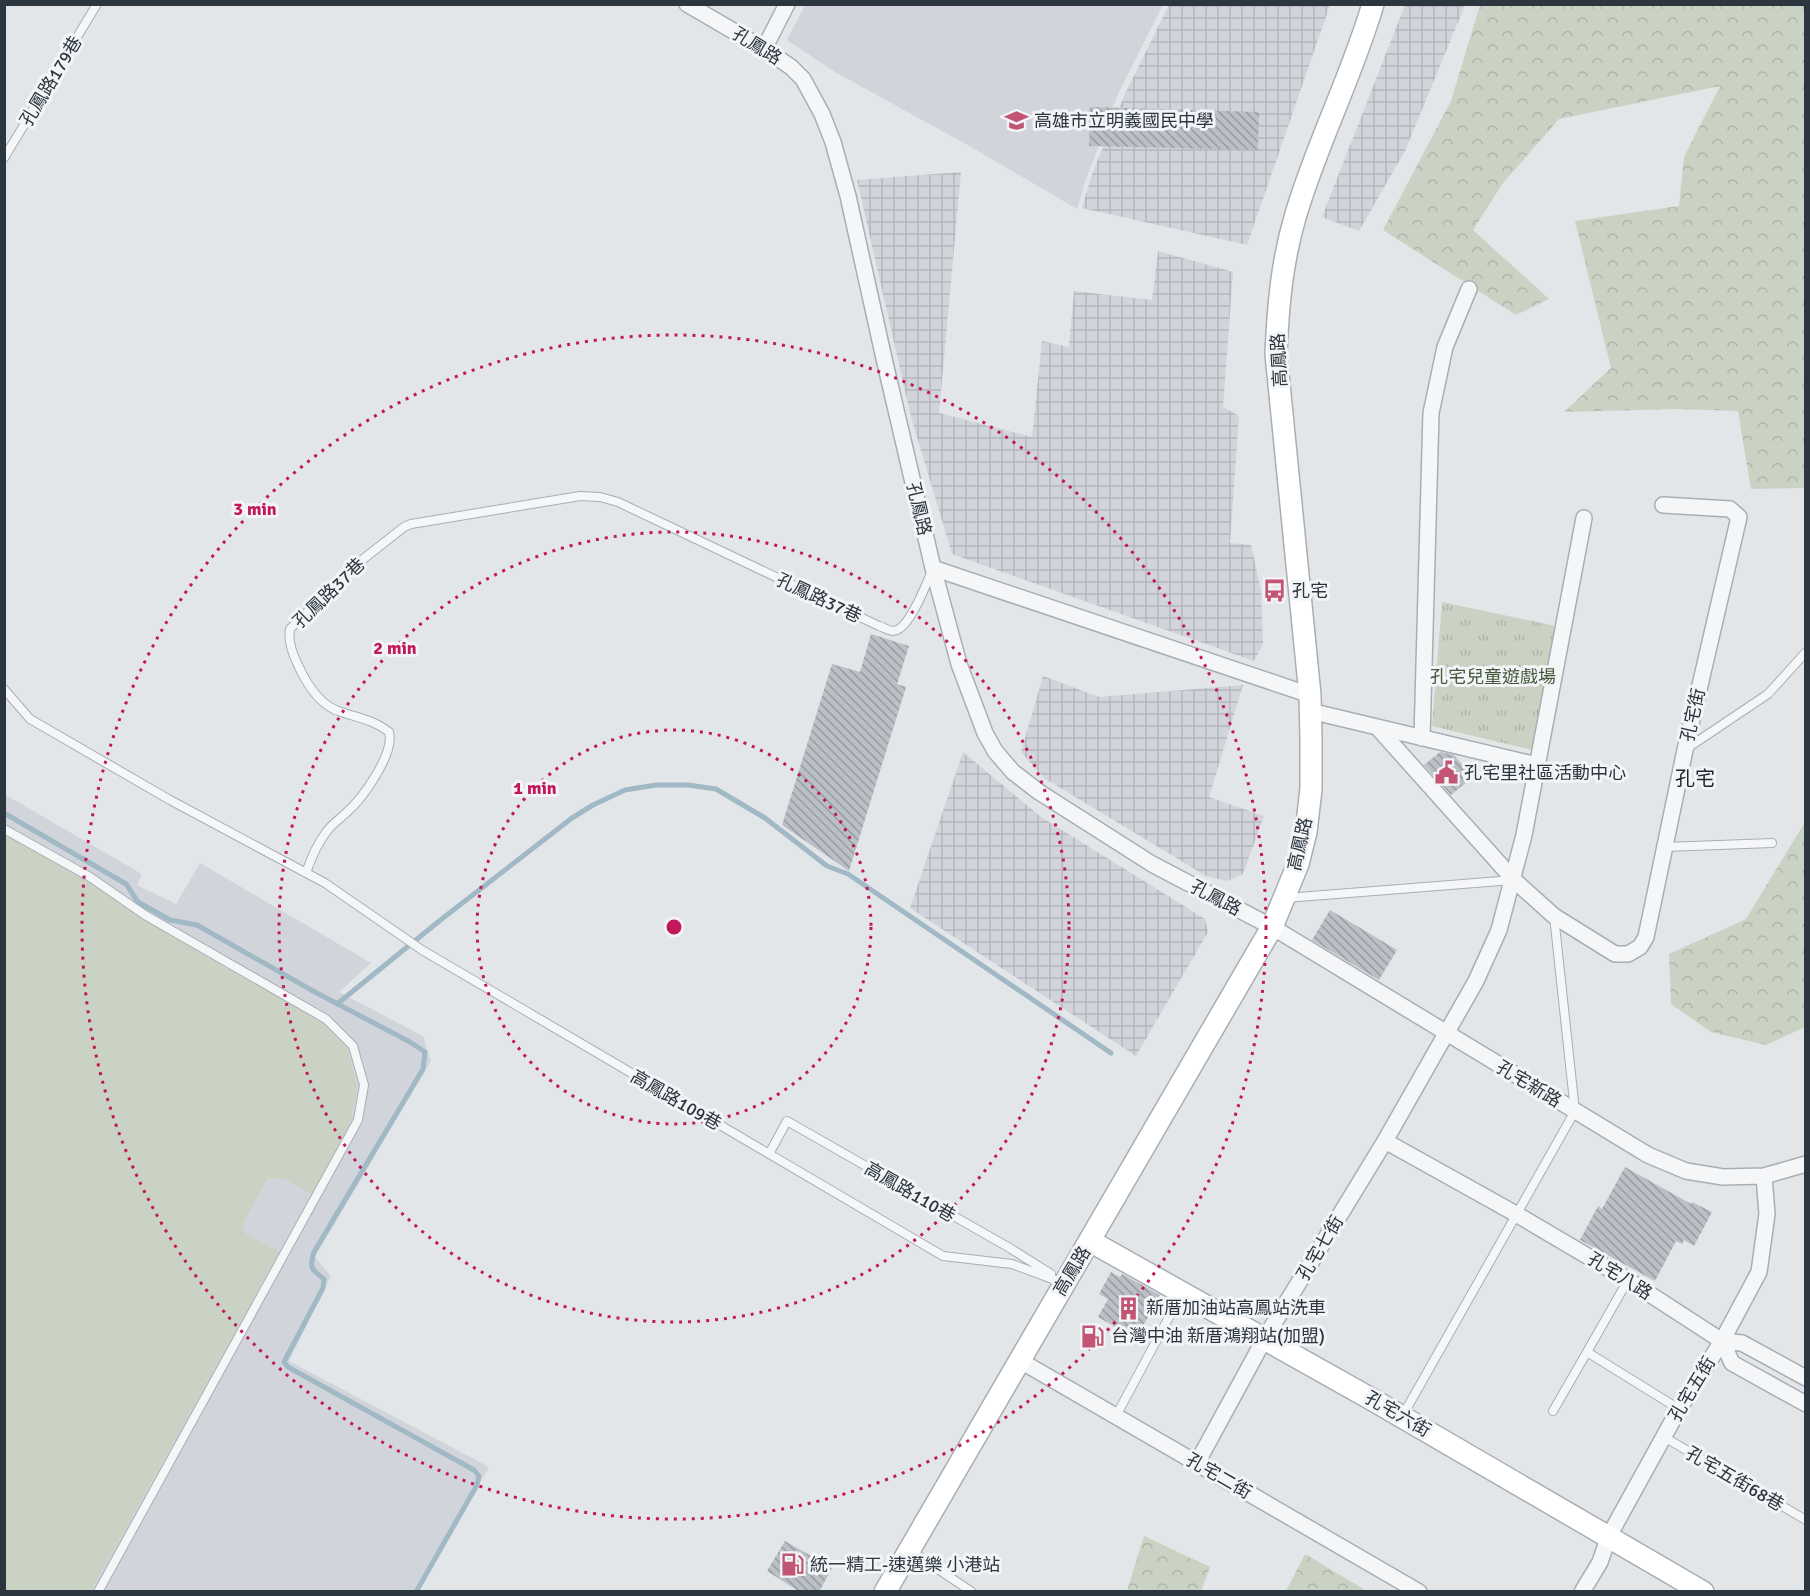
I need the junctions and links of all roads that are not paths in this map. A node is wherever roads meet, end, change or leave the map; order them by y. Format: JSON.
{"nodes":[{"id":1,"x":97,"y":4,"type":"edge"},
{"id":2,"x":687,"y":4,"type":"edge"},
{"id":3,"x":787,"y":4,"type":"edge"},
{"id":4,"x":1373,"y":4,"type":"edge"},
{"id":5,"x":764,"y":49,"type":"junction"},
{"id":6,"x":4,"y":158,"type":"edge"},
{"id":7,"x":1469,"y":289,"type":"dead end"},
{"id":8,"x":1663,"y":505,"type":"dead end"},
{"id":9,"x":1584,"y":518,"type":"dead end"},
{"id":10,"x":933,"y":568,"type":"junction"},
{"id":11,"x":1806,"y":652,"type":"edge"},
{"id":12,"x":4,"y":689,"type":"edge"},
{"id":13,"x":1310,"y":703,"type":"junction"},
{"id":14,"x":1377,"y":727,"type":"junction"},
{"id":15,"x":1422,"y":738,"type":"junction"},
{"id":16,"x":1685,"y":750,"type":"junction"},
{"id":17,"x":1537,"y":765,"type":"junction"},
{"id":18,"x":4,"y":829,"type":"edge"},
{"id":19,"x":1772,"y":843,"type":"dead end"},
{"id":20,"x":1665,"y":847,"type":"junction"},
{"id":21,"x":306,"y":873,"type":"junction"},
{"id":22,"x":1514,"y":880,"type":"junction"},
{"id":23,"x":1284,"y":898,"type":"junction"},
{"id":24,"x":1554,"y":916,"type":"junction"},
{"id":25,"x":1272,"y":927,"type":"junction"},
{"id":26,"x":1446,"y":1034,"type":"junction"},
{"id":27,"x":1575,"y":1111,"type":"junction"},
{"id":28,"x":1385,"y":1141,"type":"junction"},
{"id":29,"x":769,"y":1154,"type":"junction"},
{"id":30,"x":1806,"y":1164,"type":"edge"},
{"id":31,"x":1764,"y":1176,"type":"junction"},
{"id":32,"x":1516,"y":1214,"type":"junction"},
{"id":33,"x":1090,"y":1241,"type":"junction"},
{"id":34,"x":1628,"y":1280,"type":"junction"},
{"id":35,"x":1065,"y":1283,"type":"junction"},
{"id":36,"x":1183,"y":1292,"type":"junction"},
{"id":37,"x":1265,"y":1338,"type":"junction"},
{"id":38,"x":1722,"y":1341,"type":"junction"},
{"id":39,"x":1587,"y":1352,"type":"junction"},
{"id":40,"x":1019,"y":1360,"type":"junction"},
{"id":41,"x":1806,"y":1378,"type":"edge"},
{"id":42,"x":1806,"y":1404,"type":"edge"},
{"id":43,"x":1679,"y":1409,"type":"junction"},
{"id":44,"x":1552,"y":1411,"type":"dead end"},
{"id":45,"x":1116,"y":1416,"type":"junction"},
{"id":46,"x":1402,"y":1416,"type":"junction"},
{"id":47,"x":1664,"y":1437,"type":"junction"},
{"id":48,"x":1197,"y":1463,"type":"junction"},
{"id":49,"x":1806,"y":1520,"type":"edge"},
{"id":50,"x":1609,"y":1536,"type":"junction"},
{"id":51,"x":910,"y":1550,"type":"junction"},
{"id":52,"x":98,"y":1592,"type":"edge"},
{"id":53,"x":885,"y":1592,"type":"edge"},
{"id":54,"x":972,"y":1592,"type":"edge"},
{"id":55,"x":1419,"y":1592,"type":"edge"},
{"id":56,"x":1582,"y":1592,"type":"edge"},
{"id":57,"x":1703,"y":1592,"type":"edge"}],
"edges":[{"from":1,"to":6,"type":"lane","name":"孔鳳路179巷"},
{"from":2,"to":5,"type":"street","name":"孔鳳路"},
{"from":3,"to":5,"type":"street"},
{"from":4,"to":13,"type":"street","name":"高鳳路"},
{"from":5,"to":10,"type":"street","name":"孔鳳路"},
{"from":7,"to":15,"type":"street"},
{"from":8,"to":16,"type":"street","name":"孔宅街"},
{"from":9,"to":17,"type":"street"},
{"from":10,"to":13,"type":"street"},
{"from":10,"to":21,"type":"lane","name":"孔鳳路37巷"},
{"from":10,"to":25,"type":"street","name":"孔鳳路"},
{"from":11,"to":16,"type":"lane"},
{"from":12,"to":21,"type":"lane"},
{"from":13,"to":14,"type":"street"},
{"from":13,"to":23,"type":"street","name":"高鳳路"},
{"from":14,"to":15,"type":"street"},
{"from":14,"to":22,"type":"street","name":"孔宅街"},
{"from":15,"to":17,"type":"street"},
{"from":16,"to":20,"type":"street","name":"孔宅街"},
{"from":17,"to":22,"type":"street"},
{"from":18,"to":52,"type":"lane"},
{"from":19,"to":20,"type":"lane"},
{"from":20,"to":24,"type":"street","name":"孔宅街"},
{"from":21,"to":29,"type":"lane","name":"高鳳路109巷"},
{"from":22,"to":23,"type":"lane"},
{"from":22,"to":24,"type":"street","name":"孔宅街"},
{"from":22,"to":26,"type":"street"},
{"from":23,"to":25,"type":"street","name":"高鳳路"},
{"from":24,"to":27,"type":"lane"},
{"from":25,"to":26,"type":"street","name":"孔宅新路"},
{"from":25,"to":33,"type":"street","name":"高鳳路"},
{"from":26,"to":27,"type":"street","name":"孔宅新路"},
{"from":26,"to":28,"type":"street","name":"孔宅七街"},
{"from":27,"to":31,"type":"street","name":"孔宅新路"},
{"from":27,"to":32,"type":"lane"},
{"from":28,"to":32,"type":"street","name":"孔宅八路"},
{"from":28,"to":37,"type":"street","name":"孔宅七街"},
{"from":29,"to":35,"type":"lane","name":"高鳳路109巷"},
{"from":29,"to":35,"type":"lane","name":"高鳳路110巷"},
{"from":30,"to":31,"type":"street","name":"孔宅新路"},
{"from":31,"to":38,"type":"street","name":"孔宅五街"},
{"from":32,"to":34,"type":"street","name":"孔宅八路"},
{"from":32,"to":46,"type":"lane"},
{"from":33,"to":35,"type":"street","name":"高鳳路"},
{"from":33,"to":36,"type":"street","name":"孔宅六街"},
{"from":34,"to":38,"type":"street","name":"孔宅八路"},
{"from":34,"to":39,"type":"lane"},
{"from":35,"to":40,"type":"street","name":"高鳳路"},
{"from":36,"to":37,"type":"street","name":"孔宅六街"},
{"from":36,"to":45,"type":"lane"},
{"from":37,"to":46,"type":"street","name":"孔宅六街"},
{"from":37,"to":48,"type":"street","name":"孔宅七街"},
{"from":38,"to":41,"type":"street","name":"孔宅八路"},
{"from":38,"to":42,"type":"street","name":"孔宅八路"},
{"from":38,"to":43,"type":"street","name":"孔宅五街"},
{"from":39,"to":43,"type":"lane"},
{"from":39,"to":44,"type":"lane"},
{"from":40,"to":45,"type":"street","name":"孔宅二街"},
{"from":40,"to":51,"type":"street","name":"高鳳路"},
{"from":43,"to":47,"type":"street","name":"孔宅五街"},
{"from":45,"to":48,"type":"street","name":"孔宅二街"},
{"from":46,"to":50,"type":"street","name":"孔宅六街"},
{"from":47,"to":49,"type":"lane","name":"孔宅五街68巷"},
{"from":47,"to":50,"type":"street","name":"孔宅五街"},
{"from":48,"to":55,"type":"street","name":"孔宅二街"},
{"from":50,"to":56,"type":"street","name":"孔宅五街"},
{"from":50,"to":57,"type":"street","name":"孔宅六街"},
{"from":51,"to":53,"type":"street","name":"高鳳路"},
{"from":51,"to":54,"type":"lane"}]}
